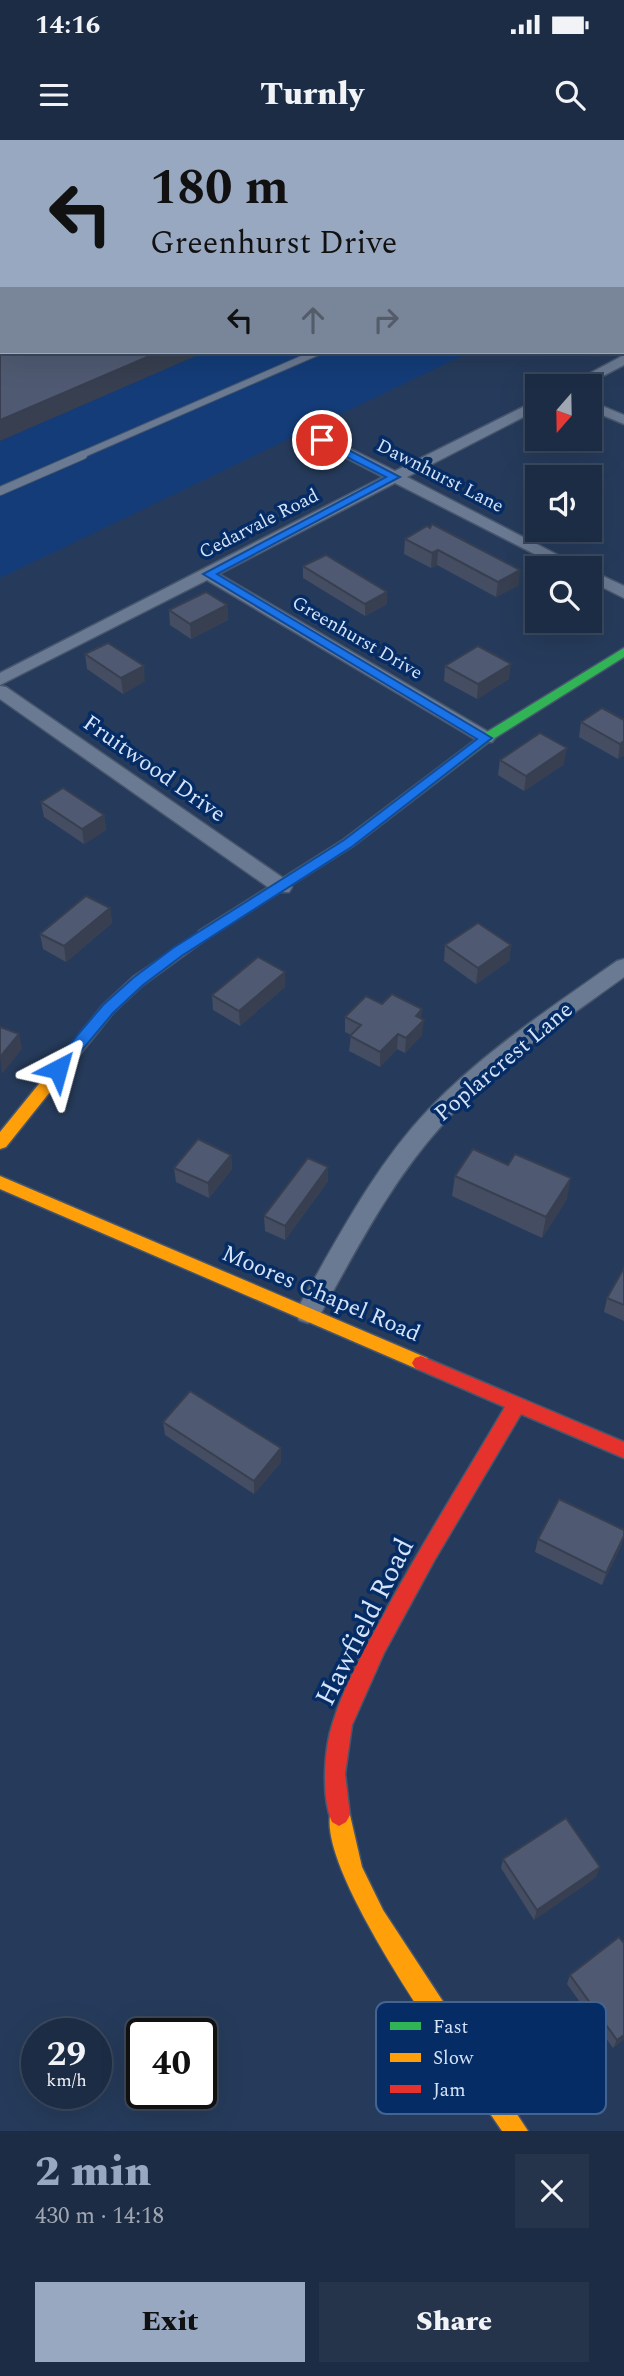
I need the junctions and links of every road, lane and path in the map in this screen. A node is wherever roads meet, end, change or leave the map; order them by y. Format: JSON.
{"nodes":[{"id":1,"x":0,"y":181,"type":"edge"},
{"id":2,"x":0,"y":213,"type":"edge"},
{"id":3,"x":313,"y":354,"type":"edge"},
{"id":4,"x":624,"y":359,"type":"edge"},
{"id":5,"x":596,"y":374,"type":"edge"},
{"id":6,"x":525,"y":410,"type":"edge"},
{"id":7,"x":602,"y":410,"type":"edge"},
{"id":8,"x":624,"y":420,"type":"edge"},
{"id":9,"x":322,"y":440,"type":"dead end"},
{"id":10,"x":394,"y":477,"type":"junction"},
{"id":11,"x":0,"y":491,"type":"edge"},
{"id":12,"x":551,"y":556,"type":"edge"},
{"id":13,"x":208,"y":574,"type":"junction"},
{"id":14,"x":602,"y":581,"type":"edge"},
{"id":15,"x":624,"y":593,"type":"edge"},
{"id":16,"x":624,"y":652,"type":"edge"},
{"id":17,"x":0,"y":680,"type":"edge"},
{"id":18,"x":0,"y":691,"type":"edge"},
{"id":19,"x":486,"y":738,"type":"junction"},
{"id":20,"x":282,"y":887,"type":"junction"},
{"id":21,"x":624,"y":966,"type":"edge"},
{"id":22,"x":0,"y":1143,"type":"edge"},
{"id":23,"x":0,"y":1182,"type":"edge"},
{"id":24,"x":308,"y":1313,"type":"junction"},
{"id":25,"x":517,"y":1404,"type":"junction"},
{"id":26,"x":624,"y":1450,"type":"edge"},
{"id":27,"x":429,"y":2002,"type":"edge"},
{"id":28,"x":505,"y":2114,"type":"edge"},
{"id":29,"x":516,"y":2131,"type":"edge"}],
"edges":[{"from":1,"to":2,"type":"lane"},
{"from":3,"to":11,"type":"lane"},
{"from":4,"to":5,"type":"street"},
{"from":6,"to":10,"type":"street","name":"Cedarvale Road"},
{"from":7,"to":8,"type":"street"},
{"from":9,"to":10,"type":"street","name":"Dawnhurst Lane"},
{"from":10,"to":12,"type":"street","name":"Dawnhurst Lane"},
{"from":10,"to":13,"type":"street","name":"Cedarvale Road"},
{"from":13,"to":17,"type":"street","name":"Cedarvale Road"},
{"from":13,"to":19,"type":"street","name":"Greenhurst Drive"},
{"from":14,"to":15,"type":"street"},
{"from":16,"to":19,"type":"street"},
{"from":18,"to":20,"type":"street","name":"Fruitwood Drive"},
{"from":19,"to":20,"type":"street"},
{"from":20,"to":22,"type":"street"},
{"from":21,"to":24,"type":"street","name":"Poplarcrest Lane"},
{"from":23,"to":24,"type":"street","name":"Moores Chapel Road"},
{"from":24,"to":25,"type":"street","name":"Moores Chapel Road"},
{"from":25,"to":26,"type":"street","name":"Moores Chapel Road"},
{"from":25,"to":27,"type":"street","name":"Hawfield Road"},
{"from":28,"to":29,"type":"street","name":"Hawfield Road"}]}
